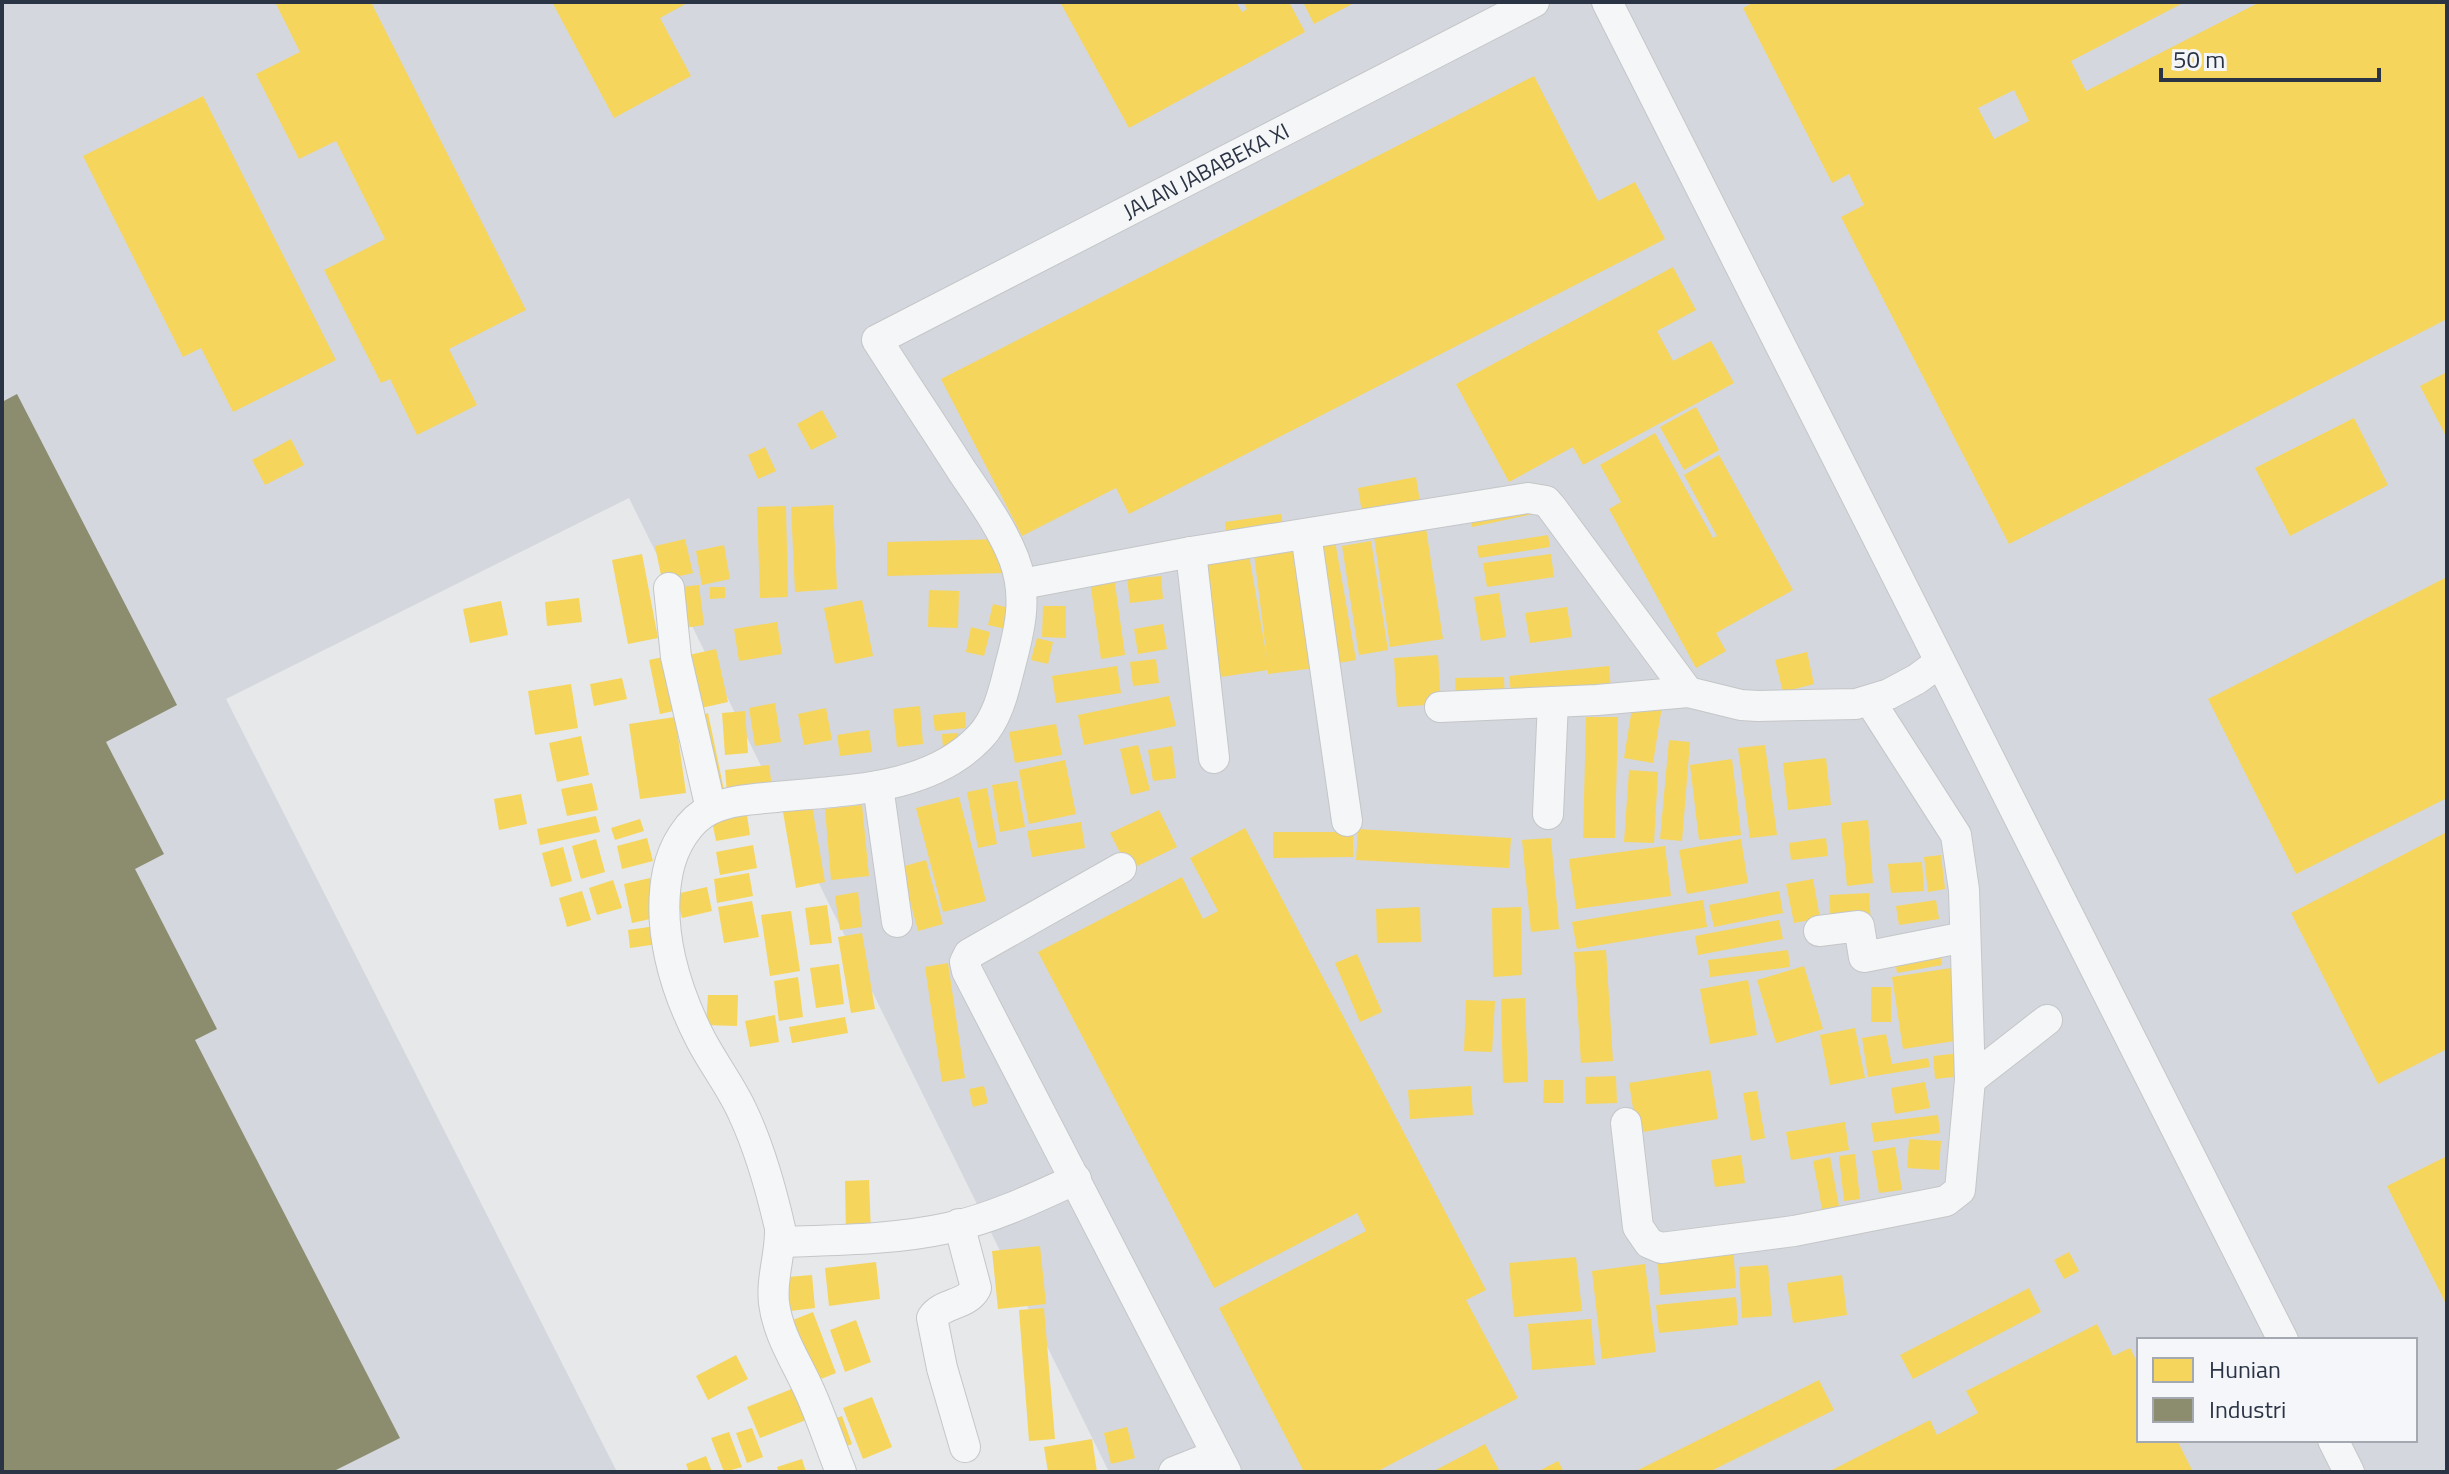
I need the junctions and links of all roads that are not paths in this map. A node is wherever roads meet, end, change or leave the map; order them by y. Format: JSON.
{"nodes":[{"id":1,"x":1534,"y":2,"type":"edge"},
{"id":2,"x":1607,"y":2,"type":"edge"},
{"id":3,"x":1306,"y":534,"type":"junction"},
{"id":4,"x":1191,"y":552,"type":"junction"},
{"id":5,"x":1022,"y":584,"type":"junction"},
{"id":6,"x":669,"y":588,"type":"dead end"},
{"id":7,"x":1940,"y":662,"type":"junction"},
{"id":8,"x":1688,"y":692,"type":"junction"},
{"id":9,"x":1870,"y":701,"type":"junction"},
{"id":10,"x":1553,"y":702,"type":"junction"},
{"id":11,"x":1440,"y":707,"type":"dead end"},
{"id":12,"x":1214,"y":758,"type":"dead end"},
{"id":13,"x":878,"y":786,"type":"junction"},
{"id":14,"x":711,"y":809,"type":"junction"},
{"id":15,"x":1548,"y":814,"type":"dead end"},
{"id":16,"x":1347,"y":821,"type":"dead end"},
{"id":17,"x":1121,"y":868,"type":"dead end"},
{"id":18,"x":897,"y":922,"type":"dead end"},
{"id":19,"x":1819,"y":931,"type":"dead end"},
{"id":20,"x":1965,"y":937,"type":"junction"},
{"id":21,"x":2047,"y":1020,"type":"dead end"},
{"id":22,"x":1970,"y":1080,"type":"junction"},
{"id":23,"x":1626,"y":1123,"type":"dead end"},
{"id":24,"x":1076,"y":1179,"type":"junction"},
{"id":25,"x":959,"y":1224,"type":"junction"},
{"id":26,"x":780,"y":1242,"type":"junction"},
{"id":27,"x":2282,"y":1338,"type":"edge"},
{"id":28,"x":2334,"y":1442,"type":"edge"},
{"id":29,"x":965,"y":1447,"type":"dead end"},
{"id":30,"x":1222,"y":1464,"type":"edge"},
{"id":31,"x":841,"y":1472,"type":"edge"},
{"id":32,"x":1174,"y":1472,"type":"edge"},
{"id":33,"x":2349,"y":1472,"type":"edge"}],
"edges":[{"from":1,"to":5,"type":"street","name":"JALAN JABABEKA XI"},
{"from":2,"to":7,"type":"street"},
{"from":3,"to":4,"type":"street"},
{"from":3,"to":8,"type":"street"},
{"from":3,"to":16,"type":"street"},
{"from":4,"to":5,"type":"street"},
{"from":4,"to":12,"type":"street"},
{"from":5,"to":13,"type":"street"},
{"from":6,"to":14,"type":"street"},
{"from":7,"to":9,"type":"street"},
{"from":7,"to":27,"type":"street"},
{"from":8,"to":9,"type":"street"},
{"from":8,"to":10,"type":"street"},
{"from":9,"to":20,"type":"street"},
{"from":10,"to":11,"type":"street"},
{"from":10,"to":15,"type":"street"},
{"from":13,"to":14,"type":"street"},
{"from":13,"to":18,"type":"street"},
{"from":14,"to":26,"type":"street"},
{"from":17,"to":24,"type":"street"},
{"from":19,"to":20,"type":"street"},
{"from":20,"to":22,"type":"street"},
{"from":21,"to":22,"type":"street"},
{"from":22,"to":23,"type":"street"},
{"from":24,"to":25,"type":"street"},
{"from":24,"to":30,"type":"street"},
{"from":25,"to":26,"type":"street"},
{"from":25,"to":29,"type":"street"},
{"from":26,"to":31,"type":"street"},
{"from":28,"to":33,"type":"street"},
{"from":30,"to":32,"type":"street"}]}
